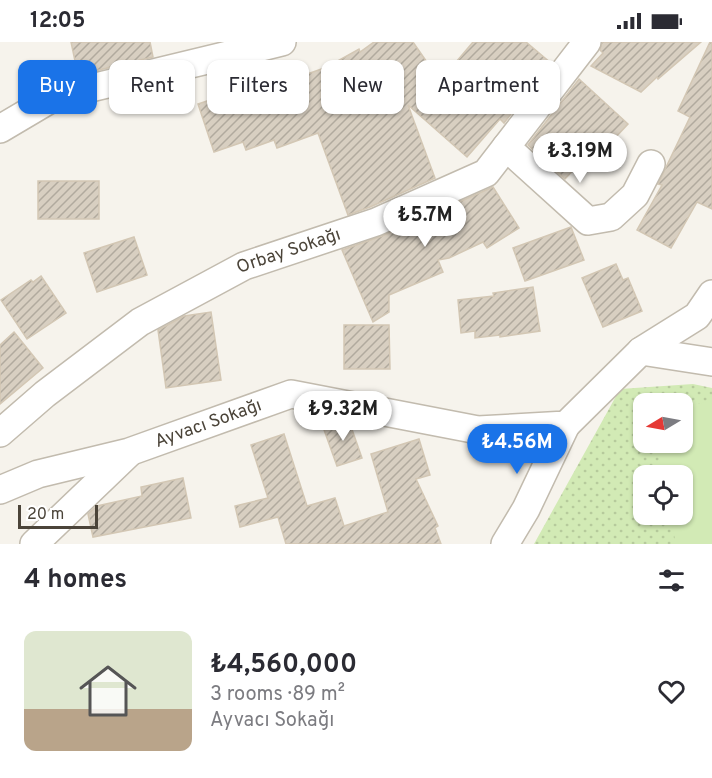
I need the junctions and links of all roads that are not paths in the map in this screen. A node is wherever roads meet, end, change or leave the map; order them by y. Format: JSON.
{"nodes":[{"id":1,"x":282,"y":42,"type":"edge"},
{"id":2,"x":586,"y":42,"type":"edge"},
{"id":3,"x":0,"y":129,"type":"edge"},
{"id":4,"x":506,"y":147,"type":"junction"},
{"id":5,"x":651,"y":164,"type":"dead end"},
{"id":6,"x":712,"y":294,"type":"edge"},
{"id":7,"x":641,"y":351,"type":"junction"},
{"id":8,"x":712,"y":362,"type":"edge"},
{"id":9,"x":566,"y":425,"type":"junction"},
{"id":10,"x":0,"y":433,"type":"edge"},
{"id":11,"x":129,"y":452,"type":"junction"},
{"id":12,"x":0,"y":490,"type":"edge"},
{"id":13,"x":34,"y":544,"type":"edge"},
{"id":14,"x":505,"y":544,"type":"edge"}],
"edges":[{"from":1,"to":3,"type":"street"},
{"from":2,"to":4,"type":"street","name":"Orbay Sokağı"},
{"from":4,"to":5,"type":"street"},
{"from":4,"to":10,"type":"street","name":"Orbay Sokağı"},
{"from":6,"to":7,"type":"street"},
{"from":7,"to":8,"type":"street"},
{"from":7,"to":9,"type":"street"},
{"from":9,"to":11,"type":"street","name":"Ayvacı Sokağı"},
{"from":9,"to":14,"type":"street"},
{"from":11,"to":12,"type":"street","name":"Ayvacı Sokağı"},
{"from":11,"to":13,"type":"street"}]}
